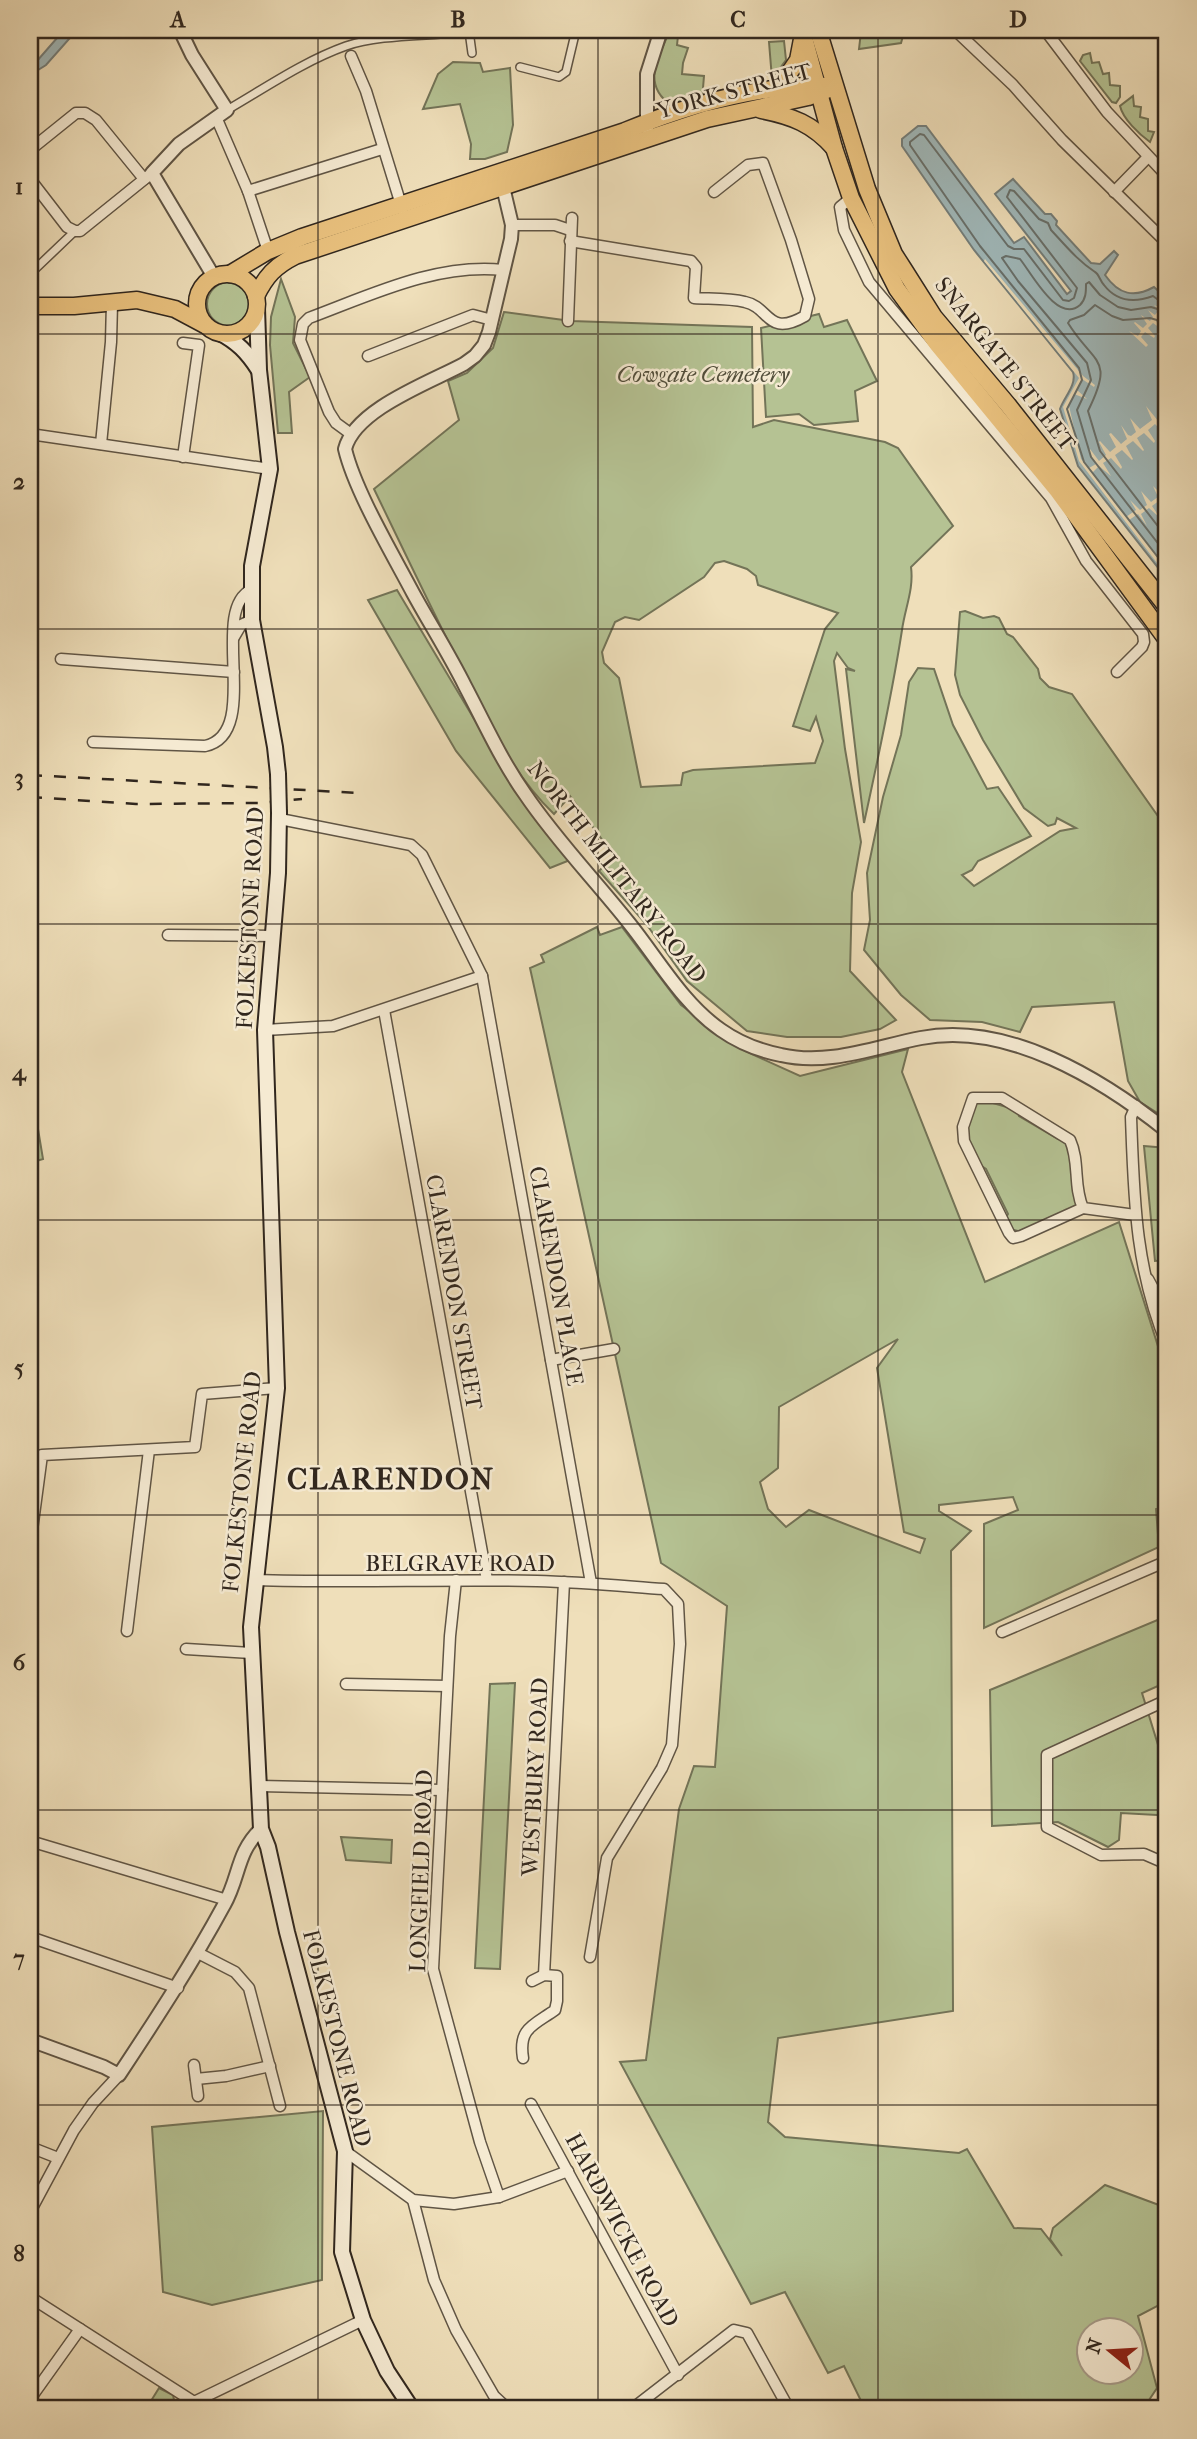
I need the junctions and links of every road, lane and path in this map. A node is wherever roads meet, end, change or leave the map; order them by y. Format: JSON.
{"nodes":[{"id":1,"x":180,"y":30,"type":"edge"},
{"id":2,"x":479,"y":30,"type":"edge"},
{"id":3,"x":576,"y":30,"type":"edge"},
{"id":4,"x":661,"y":30,"type":"edge"},
{"id":5,"x":955,"y":30,"type":"edge"},
{"id":6,"x":1045,"y":30,"type":"edge"},
{"id":7,"x":470,"y":31,"type":"edge"},
{"id":8,"x":808,"y":31,"type":"edge"},
{"id":9,"x":349,"y":51,"type":"junction"},
{"id":10,"x":472,"y":53,"type":"dead end"},
{"id":11,"x":520,"y":67,"type":"dead end"},
{"id":12,"x":779,"y":88,"type":"junction"},
{"id":13,"x":824,"y":88,"type":"junction"},
{"id":14,"x":648,"y":93,"type":"junction"},
{"id":15,"x":755,"y":109,"type":"junction"},
{"id":16,"x":222,"y":113,"type":"junction"},
{"id":17,"x":669,"y":114,"type":"junction"},
{"id":18,"x":648,"y":121,"type":"junction"},
{"id":19,"x":647,"y":139,"type":"junction"},
{"id":20,"x":834,"y":148,"type":"junction"},
{"id":21,"x":382,"y":149,"type":"junction"},
{"id":22,"x":30,"y":150,"type":"edge"},
{"id":23,"x":1148,"y":157,"type":"junction"},
{"id":24,"x":148,"y":176,"type":"junction"},
{"id":25,"x":1167,"y":176,"type":"edge"},
{"id":26,"x":30,"y":179,"type":"edge"},
{"id":27,"x":503,"y":187,"type":"junction"},
{"id":28,"x":248,"y":191,"type":"junction"},
{"id":29,"x":714,"y":192,"type":"dead end"},
{"id":30,"x":1114,"y":192,"type":"junction"},
{"id":31,"x":402,"y":211,"type":"junction"},
{"id":32,"x":572,"y":218,"type":"dead end"},
{"id":33,"x":512,"y":225,"type":"junction"},
{"id":34,"x":75,"y":231,"type":"junction"},
{"id":35,"x":570,"y":236,"type":"junction"},
{"id":36,"x":1167,"y":243,"type":"edge"},
{"id":37,"x":268,"y":251,"type":"junction"},
{"id":38,"x":503,"y":270,"type":"junction"},
{"id":39,"x":30,"y":274,"type":"edge"},
{"id":40,"x":222,"y":276,"type":"junction"},
{"id":41,"x":256,"y":302,"type":"junction"},
{"id":42,"x":111,"y":303,"type":"junction"},
{"id":43,"x":30,"y":306,"type":"edge"},
{"id":44,"x":492,"y":320,"type":"junction"},
{"id":45,"x":568,"y":321,"type":"dead end"},
{"id":46,"x":214,"y":329,"type":"junction"},
{"id":47,"x":183,"y":343,"type":"dead end"},
{"id":48,"x":369,"y":356,"type":"dead end"},
{"id":49,"x":259,"y":370,"type":"junction"},
{"id":50,"x":30,"y":434,"type":"edge"},
{"id":51,"x":351,"y":434,"type":"junction"},
{"id":52,"x":101,"y":444,"type":"junction"},
{"id":53,"x":183,"y":457,"type":"junction"},
{"id":54,"x":270,"y":468,"type":"junction"},
{"id":55,"x":1054,"y":495,"type":"junction"},
{"id":56,"x":251,"y":590,"type":"junction"},
{"id":57,"x":1167,"y":607,"type":"edge"},
{"id":58,"x":1146,"y":610,"type":"junction"},
{"id":59,"x":1124,"y":611,"type":"junction"},
{"id":60,"x":252,"y":620,"type":"junction"},
{"id":61,"x":234,"y":637,"type":"junction"},
{"id":62,"x":1167,"y":640,"type":"edge"},
{"id":63,"x":61,"y":659,"type":"dead end"},
{"id":64,"x":234,"y":672,"type":"junction"},
{"id":65,"x":1117,"y":672,"type":"dead end"},
{"id":66,"x":93,"y":742,"type":"dead end"},
{"id":67,"x":280,"y":816,"type":"junction"},
{"id":68,"x":167,"y":935,"type":"dead end"},
{"id":69,"x":273,"y":936,"type":"junction"},
{"id":70,"x":482,"y":976,"type":"junction"},
{"id":71,"x":384,"y":1010,"type":"junction"},
{"id":72,"x":265,"y":1030,"type":"junction"},
{"id":73,"x":1136,"y":1106,"type":"junction"},
{"id":74,"x":1167,"y":1131,"type":"edge"},
{"id":75,"x":1083,"y":1208,"type":"junction"},
{"id":76,"x":1135,"y":1215,"type":"junction"},
{"id":77,"x":1145,"y":1272,"type":"junction"},
{"id":78,"x":1167,"y":1314,"type":"edge"},
{"id":79,"x":1167,"y":1345,"type":"edge"},
{"id":80,"x":614,"y":1349,"type":"dead end"},
{"id":81,"x":551,"y":1360,"type":"junction"},
{"id":82,"x":277,"y":1388,"type":"junction"},
{"id":83,"x":149,"y":1450,"type":"junction"},
{"id":84,"x":30,"y":1545,"type":"edge"},
{"id":85,"x":1167,"y":1561,"type":"edge"},
{"id":86,"x":255,"y":1580,"type":"junction"},
{"id":87,"x":456,"y":1580,"type":"junction"},
{"id":88,"x":486,"y":1580,"type":"junction"},
{"id":89,"x":564,"y":1582,"type":"junction"},
{"id":90,"x":590,"y":1583,"type":"junction"},
{"id":91,"x":127,"y":1631,"type":"dead end"},
{"id":92,"x":1002,"y":1632,"type":"dead end"},
{"id":93,"x":186,"y":1649,"type":"dead end"},
{"id":94,"x":251,"y":1653,"type":"junction"},
{"id":95,"x":346,"y":1684,"type":"dead end"},
{"id":96,"x":447,"y":1686,"type":"junction"},
{"id":97,"x":1167,"y":1700,"type":"edge"},
{"id":98,"x":260,"y":1786,"type":"junction"},
{"id":99,"x":442,"y":1790,"type":"junction"},
{"id":100,"x":261,"y":1829,"type":"junction"},
{"id":101,"x":30,"y":1841,"type":"edge"},
{"id":102,"x":1167,"y":1864,"type":"edge"},
{"id":103,"x":227,"y":1900,"type":"junction"},
{"id":104,"x":30,"y":1937,"type":"edge"},
{"id":105,"x":198,"y":1953,"type":"junction"},
{"id":106,"x":590,"y":1957,"type":"dead end"},
{"id":107,"x":544,"y":1975,"type":"junction"},
{"id":108,"x":532,"y":1981,"type":"dead end"},
{"id":109,"x":178,"y":1988,"type":"junction"},
{"id":110,"x":30,"y":2040,"type":"edge"},
{"id":111,"x":523,"y":2058,"type":"dead end"},
{"id":112,"x":194,"y":2065,"type":"dead end"},
{"id":113,"x":270,"y":2066,"type":"junction"},
{"id":114,"x":119,"y":2075,"type":"junction"},
{"id":115,"x":196,"y":2079,"type":"junction"},
{"id":116,"x":198,"y":2096,"type":"dead end"},
{"id":117,"x":531,"y":2104,"type":"dead end"},
{"id":118,"x":280,"y":2106,"type":"dead end"},
{"id":119,"x":30,"y":2147,"type":"edge"},
{"id":120,"x":345,"y":2151,"type":"junction"},
{"id":121,"x":58,"y":2158,"type":"junction"},
{"id":122,"x":568,"y":2171,"type":"junction"},
{"id":123,"x":499,"y":2197,"type":"junction"},
{"id":124,"x":413,"y":2200,"type":"junction"},
{"id":125,"x":30,"y":2212,"type":"edge"},
{"id":126,"x":30,"y":2297,"type":"edge"},
{"id":127,"x":363,"y":2320,"type":"junction"},
{"id":128,"x":80,"y":2329,"type":"junction"},
{"id":129,"x":678,"y":2375,"type":"junction"},
{"id":130,"x":30,"y":2399,"type":"edge"},
{"id":131,"x":412,"y":2409,"type":"edge"},
{"id":132,"x":508,"y":2409,"type":"edge"},
{"id":133,"x":632,"y":2409,"type":"edge"},
{"id":134,"x":789,"y":2409,"type":"edge"}],
"edges":[{"from":1,"to":16,"type":"street"},
{"from":2,"to":7,"type":"street"},
{"from":3,"to":11,"type":"street"},
{"from":4,"to":14,"type":"street"},
{"from":5,"to":30,"type":"street"},
{"from":6,"to":23,"type":"street"},
{"from":7,"to":9,"type":"street"},
{"from":7,"to":10,"type":"street"},
{"from":8,"to":12,"type":"main road"},
{"from":8,"to":13,"type":"main road"},
{"from":9,"to":16,"type":"street"},
{"from":9,"to":21,"type":"street"},
{"from":12,"to":13,"type":"main road","name":"YORK STREET"},
{"from":12,"to":17,"type":"main road","name":"YORK STREET"},
{"from":13,"to":15,"type":"main road","name":"YORK STREET"},
{"from":13,"to":20,"type":"main road","name":"SNARGATE STREET"},
{"from":13,"to":57,"type":"main road","name":"SNARGATE STREET"},
{"from":14,"to":17,"type":"street"},
{"from":14,"to":18,"type":"street"},
{"from":15,"to":19,"type":"main road","name":"YORK STREET"},
{"from":15,"to":20,"type":"main road"},
{"from":16,"to":24,"type":"street"},
{"from":16,"to":28,"type":"street"},
{"from":17,"to":18,"type":"main road","name":"YORK STREET"},
{"from":18,"to":19,"type":"street"},
{"from":18,"to":31,"type":"main road","name":"YORK STREET"},
{"from":19,"to":27,"type":"main road","name":"YORK STREET"},
{"from":20,"to":55,"type":"main road","name":"SNARGATE STREET"},
{"from":21,"to":28,"type":"street"},
{"from":21,"to":31,"type":"street"},
{"from":22,"to":24,"type":"street"},
{"from":23,"to":25,"type":"street"},
{"from":23,"to":30,"type":"street"},
{"from":24,"to":34,"type":"street"},
{"from":24,"to":40,"type":"street"},
{"from":26,"to":34,"type":"street"},
{"from":27,"to":31,"type":"main road","name":"YORK STREET"},
{"from":27,"to":33,"type":"street"},
{"from":28,"to":37,"type":"street"},
{"from":29,"to":35,"type":"street"},
{"from":30,"to":36,"type":"street"},
{"from":31,"to":37,"type":"main road","name":"YORK STREET"},
{"from":31,"to":41,"type":"main road","name":"YORK STREET"},
{"from":32,"to":35,"type":"street"},
{"from":33,"to":35,"type":"street"},
{"from":33,"to":38,"type":"street"},
{"from":34,"to":39,"type":"street"},
{"from":35,"to":45,"type":"street"},
{"from":37,"to":40,"type":"main road","name":"YORK STREET"},
{"from":38,"to":44,"type":"street"},
{"from":38,"to":51,"type":"street"},
{"from":40,"to":41,"type":"main road"},
{"from":40,"to":46,"type":"main road"},
{"from":41,"to":46,"type":"main road"},
{"from":41,"to":49,"type":"main road","name":"FOLKESTONE ROAD"},
{"from":42,"to":43,"type":"main road"},
{"from":42,"to":46,"type":"main road"},
{"from":42,"to":52,"type":"street"},
{"from":44,"to":48,"type":"street"},
{"from":44,"to":51,"type":"street"},
{"from":46,"to":49,"type":"main road"},
{"from":47,"to":53,"type":"street"},
{"from":49,"to":54,"type":"main road","name":"FOLKESTONE ROAD"},
{"from":50,"to":52,"type":"street"},
{"from":51,"to":73,"type":"street","name":"NORTH MILITARY ROAD"},
{"from":52,"to":53,"type":"street"},
{"from":53,"to":54,"type":"street"},
{"from":54,"to":56,"type":"main road","name":"FOLKESTONE ROAD"},
{"from":55,"to":58,"type":"main road","name":"SNARGATE STREET"},
{"from":55,"to":59,"type":"street","name":"SNARGATE STREET"},
{"from":56,"to":60,"type":"main road","name":"FOLKESTONE ROAD"},
{"from":56,"to":61,"type":"street"},
{"from":58,"to":59,"type":"street"},
{"from":58,"to":62,"type":"main road","name":"SNARGATE STREET"},
{"from":59,"to":65,"type":"street","name":"SNARGATE STREET"},
{"from":60,"to":61,"type":"street"},
{"from":60,"to":67,"type":"main road","name":"FOLKESTONE ROAD","bridge":true},
{"from":61,"to":64,"type":"street"},
{"from":63,"to":64,"type":"street"},
{"from":64,"to":66,"type":"street"},
{"from":67,"to":69,"type":"main road","name":"FOLKESTONE ROAD"},
{"from":67,"to":70,"type":"street","name":"CLARENDON PLACE"},
{"from":68,"to":69,"type":"street"},
{"from":69,"to":72,"type":"main road","name":"FOLKESTONE ROAD"},
{"from":70,"to":71,"type":"street"},
{"from":70,"to":81,"type":"street","name":"CLARENDON PLACE"},
{"from":71,"to":72,"type":"street"},
{"from":71,"to":88,"type":"street","name":"CLARENDON STREET"},
{"from":72,"to":82,"type":"main road","name":"FOLKESTONE ROAD"},
{"from":73,"to":74,"type":"street","name":"NORTH MILITARY ROAD"},
{"from":73,"to":76,"type":"street"},
{"from":75,"to":75,"type":"street"},
{"from":75,"to":76,"type":"street"},
{"from":76,"to":77,"type":"street"},
{"from":77,"to":78,"type":"street"},
{"from":77,"to":79,"type":"street"},
{"from":80,"to":81,"type":"street"},
{"from":81,"to":90,"type":"street","name":"CLARENDON PLACE"},
{"from":82,"to":83,"type":"street"},
{"from":82,"to":86,"type":"main road","name":"FOLKESTONE ROAD"},
{"from":83,"to":84,"type":"street"},
{"from":83,"to":91,"type":"street"},
{"from":85,"to":92,"type":"street"},
{"from":86,"to":87,"type":"street","name":"BELGRAVE ROAD"},
{"from":86,"to":94,"type":"main road","name":"FOLKESTONE ROAD"},
{"from":87,"to":88,"type":"street","name":"BELGRAVE ROAD"},
{"from":87,"to":96,"type":"street","name":"LONGFIELD ROAD"},
{"from":88,"to":89,"type":"street","name":"BELGRAVE ROAD"},
{"from":89,"to":90,"type":"street","name":"BELGRAVE ROAD"},
{"from":89,"to":107,"type":"street","name":"WESTBURY ROAD"},
{"from":90,"to":106,"type":"street","name":"BELGRAVE ROAD"},
{"from":93,"to":94,"type":"street"},
{"from":94,"to":98,"type":"main road","name":"FOLKESTONE ROAD"},
{"from":95,"to":96,"type":"street"},
{"from":96,"to":99,"type":"street","name":"LONGFIELD ROAD"},
{"from":97,"to":102,"type":"street"},
{"from":98,"to":99,"type":"street"},
{"from":98,"to":100,"type":"main road","name":"FOLKESTONE ROAD"},
{"from":99,"to":123,"type":"street","name":"LONGFIELD ROAD"},
{"from":100,"to":103,"type":"street"},
{"from":100,"to":120,"type":"main road","name":"FOLKESTONE ROAD"},
{"from":101,"to":103,"type":"street"},
{"from":103,"to":105,"type":"street"},
{"from":104,"to":109,"type":"street"},
{"from":105,"to":109,"type":"street"},
{"from":105,"to":113,"type":"street"},
{"from":107,"to":108,"type":"street"},
{"from":107,"to":111,"type":"street"},
{"from":109,"to":114,"type":"street"},
{"from":110,"to":114,"type":"street"},
{"from":112,"to":115,"type":"street"},
{"from":113,"to":115,"type":"street"},
{"from":113,"to":118,"type":"street"},
{"from":114,"to":121,"type":"street"},
{"from":115,"to":116,"type":"street"},
{"from":117,"to":122,"type":"street","name":"HARDWICKE ROAD"},
{"from":119,"to":121,"type":"street"},
{"from":120,"to":124,"type":"street"},
{"from":120,"to":127,"type":"main road","name":"FOLKESTONE ROAD"},
{"from":121,"to":125,"type":"street"},
{"from":122,"to":123,"type":"street"},
{"from":122,"to":129,"type":"street","name":"HARDWICKE ROAD"},
{"from":123,"to":124,"type":"street"},
{"from":124,"to":132,"type":"street"},
{"from":126,"to":128,"type":"street"},
{"from":127,"to":128,"type":"street"},
{"from":127,"to":131,"type":"main road","name":"FOLKESTONE ROAD"},
{"from":128,"to":130,"type":"street"},
{"from":129,"to":133,"type":"street"},
{"from":129,"to":134,"type":"street"}]}
